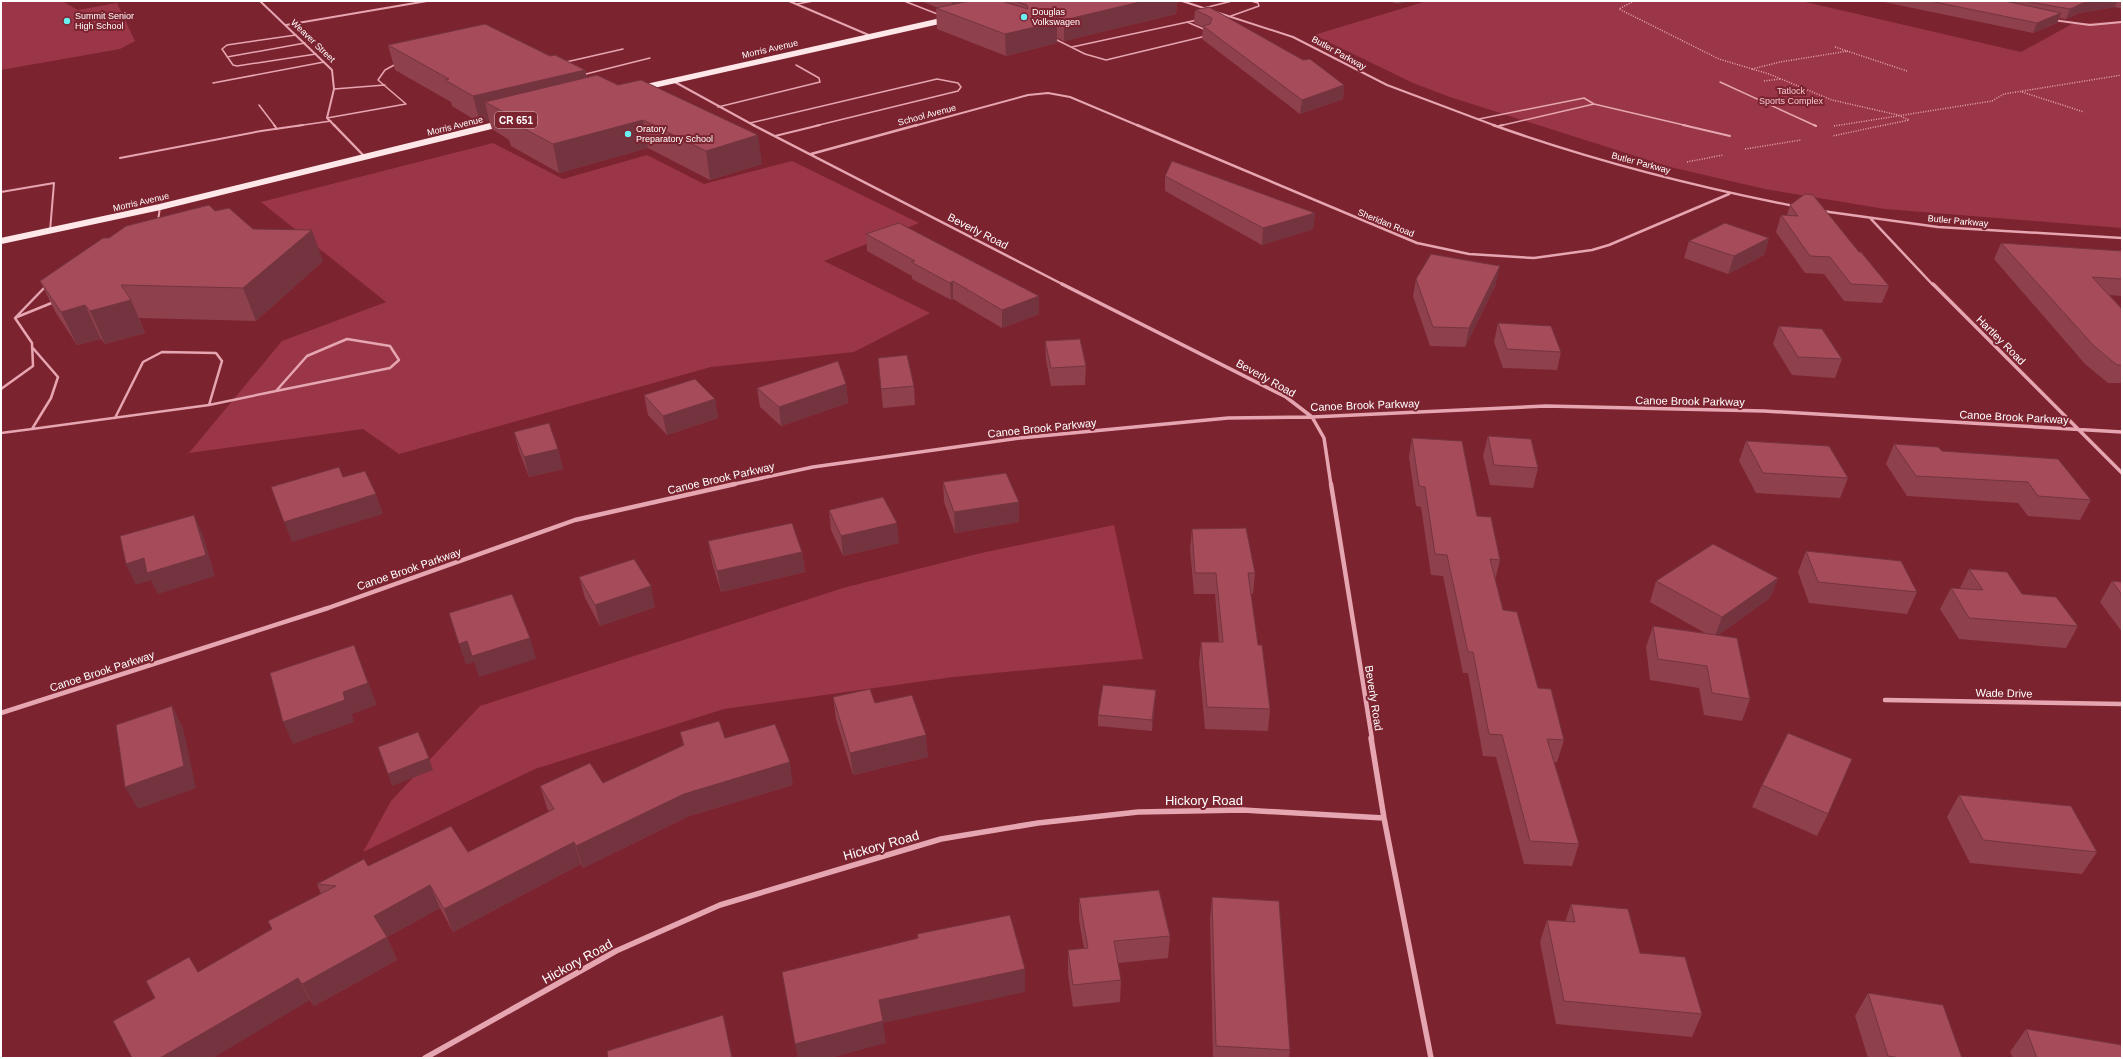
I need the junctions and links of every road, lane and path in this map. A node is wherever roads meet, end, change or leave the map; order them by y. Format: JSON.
{"nodes":[{"id":1,"x":260,"y":1,"type":"edge"},
{"id":2,"x":427,"y":1,"type":"edge"},
{"id":3,"x":789,"y":1,"type":"edge"},
{"id":4,"x":813,"y":1,"type":"edge"},
{"id":5,"x":904,"y":1,"type":"edge"},
{"id":6,"x":1182,"y":1,"type":"edge"},
{"id":7,"x":1232,"y":1,"type":"edge"},
{"id":8,"x":1251,"y":1,"type":"edge"},
{"id":9,"x":1634,"y":1,"type":"edge"},
{"id":10,"x":797,"y":4,"type":"junction"},
{"id":11,"x":1204,"y":8,"type":"junction"},
{"id":12,"x":1225,"y":14,"type":"junction"},
{"id":13,"x":1214,"y":16,"type":"edge"},
{"id":14,"x":1231,"y":16,"type":"junction"},
{"id":15,"x":952,"y":18,"type":"joint"},
{"id":16,"x":1199,"y":19,"type":"edge"},
{"id":17,"x":2049,"y":19,"type":"edge"},
{"id":18,"x":1187,"y":22,"type":"junction"},
{"id":19,"x":2122,"y":22,"type":"edge"},
{"id":20,"x":286,"y":25,"type":"junction"},
{"id":21,"x":296,"y":35,"type":"junction"},
{"id":22,"x":871,"y":36,"type":"junction"},
{"id":23,"x":1048,"y":36,"type":"edge"},
{"id":24,"x":305,"y":44,"type":"junction"},
{"id":25,"x":1072,"y":47,"type":"junction"},
{"id":26,"x":1835,"y":47,"type":"dead end"},
{"id":27,"x":623,"y":49,"type":"dead end"},
{"id":28,"x":1848,"y":51,"type":"junction"},
{"id":29,"x":316,"y":54,"type":"junction"},
{"id":30,"x":227,"y":57,"type":"junction"},
{"id":31,"x":650,"y":58,"type":"dead end"},
{"id":32,"x":324,"y":62,"type":"junction"},
{"id":33,"x":563,"y":63,"type":"edge"},
{"id":34,"x":397,"y":64,"type":"edge"},
{"id":35,"x":796,"y":65,"type":"dead end"},
{"id":36,"x":1752,"y":69,"type":"junction"},
{"id":37,"x":1907,"y":71,"type":"dead end"},
{"id":38,"x":580,"y":75,"type":"dead end"},
{"id":39,"x":2122,"y":75,"type":"edge"},
{"id":40,"x":672,"y":80,"type":"junction"},
{"id":41,"x":1720,"y":82,"type":"dead end"},
{"id":42,"x":213,"y":83,"type":"dead end"},
{"id":43,"x":385,"y":86,"type":"junction"},
{"id":44,"x":334,"y":89,"type":"junction"},
{"id":45,"x":635,"y":90,"type":"edge"},
{"id":46,"x":2020,"y":92,"type":"junction"},
{"id":47,"x":1048,"y":93,"type":"joint"},
{"id":48,"x":1594,"y":104,"type":"junction"},
{"id":49,"x":259,"y":105,"type":"dead end"},
{"id":50,"x":718,"y":107,"type":"junction"},
{"id":51,"x":2084,"y":112,"type":"dead end"},
{"id":52,"x":1898,"y":115,"type":"junction"},
{"id":53,"x":327,"y":118,"type":"junction"},
{"id":54,"x":1479,"y":119,"type":"junction"},
{"id":55,"x":331,"y":121,"type":"junction"},
{"id":56,"x":506,"y":122,"type":"edge"},
{"id":57,"x":750,"y":123,"type":"junction"},
{"id":58,"x":1499,"y":126,"type":"junction"},
{"id":59,"x":1816,"y":126,"type":"joint"},
{"id":60,"x":277,"y":129,"type":"junction"},
{"id":61,"x":775,"y":136,"type":"junction"},
{"id":62,"x":1730,"y":136,"type":"dead end"},
{"id":63,"x":1831,"y":136,"type":"dead end"},
{"id":64,"x":1801,"y":140,"type":"dead end"},
{"id":65,"x":1742,"y":149,"type":"dead end"},
{"id":66,"x":810,"y":154,"type":"junction"},
{"id":67,"x":1724,"y":155,"type":"dead end"},
{"id":68,"x":366,"y":157,"type":"junction"},
{"id":69,"x":120,"y":158,"type":"dead end"},
{"id":70,"x":1684,"y":163,"type":"dead end"},
{"id":71,"x":1,"y":192,"type":"edge"},
{"id":72,"x":1730,"y":193,"type":"junction"},
{"id":73,"x":1798,"y":206,"type":"edge"},
{"id":74,"x":160,"y":207,"type":"junction"},
{"id":75,"x":1819,"y":210,"type":"edge"},
{"id":76,"x":1870,"y":218,"type":"junction"},
{"id":77,"x":158,"y":223,"type":"edge"},
{"id":78,"x":50,"y":231,"type":"junction"},
{"id":79,"x":2122,"y":238,"type":"edge"},
{"id":80,"x":1,"y":241,"type":"edge"},
{"id":81,"x":49,"y":285,"type":"edge"},
{"id":82,"x":59,"y":300,"type":"edge"},
{"id":83,"x":15,"y":318,"type":"junction"},
{"id":84,"x":32,"y":347,"type":"junction"},
{"id":85,"x":1,"y":389,"type":"edge"},
{"id":86,"x":275,"y":392,"type":"junction"},
{"id":87,"x":209,"y":405,"type":"junction"},
{"id":88,"x":1312,"y":417,"type":"junction"},
{"id":89,"x":115,"y":418,"type":"junction"},
{"id":90,"x":32,"y":429,"type":"junction"},
{"id":91,"x":2080,"y":429,"type":"junction"},
{"id":92,"x":2122,"y":432,"type":"edge"},
{"id":93,"x":1,"y":433,"type":"edge"},
{"id":94,"x":2122,"y":473,"type":"edge"},
{"id":95,"x":1885,"y":700,"type":"dead end"},
{"id":96,"x":2122,"y":704,"type":"edge"},
{"id":97,"x":1,"y":713,"type":"edge"},
{"id":98,"x":1384,"y":818,"type":"junction"},
{"id":99,"x":425,"y":1058,"type":"edge"},
{"id":100,"x":1431,"y":1058,"type":"edge"}],
"edges":[{"from":1,"to":20,"type":"street","name":"Weaver Street"},
{"from":2,"to":20,"type":"street"},
{"from":3,"to":10,"type":"street"},
{"from":4,"to":10,"type":"lane"},
{"from":5,"to":15,"type":"lane"},
{"from":6,"to":11,"type":"street","name":"Butler Parkway"},
{"from":7,"to":11,"type":"lane"},
{"from":8,"to":14,"type":"lane"},
{"from":9,"to":36,"type":"path"},
{"from":10,"to":22,"type":"street"},
{"from":11,"to":12,"type":"street","name":"Butler Parkway"},
{"from":12,"to":13,"type":"lane"},
{"from":12,"to":14,"type":"street","name":"Butler Parkway"},
{"from":14,"to":54,"type":"street","name":"Butler Parkway"},
{"from":15,"to":22,"type":"main road","name":"Morris Avenue"},
{"from":16,"to":18,"type":"lane"},
{"from":17,"to":19,"type":"street"},
{"from":18,"to":25,"type":"lane"},
{"from":18,"to":25,"type":"lane"},
{"from":20,"to":21,"type":"street","name":"Weaver Street"},
{"from":21,"to":24,"type":"street","name":"Weaver Street"},
{"from":21,"to":30,"type":"lane"},
{"from":22,"to":40,"type":"main road","name":"Morris Avenue"},
{"from":23,"to":25,"type":"lane"},
{"from":24,"to":29,"type":"street","name":"Weaver Street"},
{"from":24,"to":30,"type":"lane"},
{"from":26,"to":28,"type":"path"},
{"from":27,"to":33,"type":"lane"},
{"from":28,"to":36,"type":"path"},
{"from":28,"to":37,"type":"path"},
{"from":29,"to":30,"type":"lane"},
{"from":29,"to":32,"type":"street","name":"Weaver Street"},
{"from":31,"to":38,"type":"lane"},
{"from":32,"to":42,"type":"lane"},
{"from":32,"to":44,"type":"street","name":"Weaver Street"},
{"from":34,"to":43,"type":"lane"},
{"from":35,"to":50,"type":"lane"},
{"from":36,"to":52,"type":"path"},
{"from":39,"to":46,"type":"path"},
{"from":40,"to":45,"type":"main road","name":"Morris Avenue"},
{"from":40,"to":50,"type":"street","name":"Beverly Road"},
{"from":41,"to":59,"type":"lane"},
{"from":43,"to":44,"type":"lane"},
{"from":43,"to":53,"type":"lane"},
{"from":44,"to":53,"type":"street","name":"Weaver Street"},
{"from":46,"to":51,"type":"path"},
{"from":46,"to":52,"type":"path"},
{"from":47,"to":66,"type":"street","name":"School Avenue"},
{"from":47,"to":72,"type":"street","name":"Sheridan Road"},
{"from":48,"to":54,"type":"lane"},
{"from":48,"to":58,"type":"lane"},
{"from":48,"to":62,"type":"lane"},
{"from":49,"to":60,"type":"lane"},
{"from":50,"to":57,"type":"street","name":"Beverly Road"},
{"from":52,"to":59,"type":"path"},
{"from":52,"to":63,"type":"path"},
{"from":53,"to":55,"type":"street"},
{"from":54,"to":58,"type":"street","name":"Butler Parkway"},
{"from":55,"to":60,"type":"lane"},
{"from":55,"to":68,"type":"street"},
{"from":56,"to":68,"type":"main road","name":"Morris Avenue","number":"CR 651"},
{"from":57,"to":61,"type":"street","name":"Beverly Road"},
{"from":57,"to":61,"type":"lane"},
{"from":58,"to":72,"type":"street","name":"Butler Parkway"},
{"from":60,"to":69,"type":"lane"},
{"from":61,"to":66,"type":"street","name":"Beverly Road"},
{"from":64,"to":65,"type":"path"},
{"from":66,"to":88,"type":"street","name":"Beverly Road"},
{"from":67,"to":70,"type":"path"},
{"from":68,"to":74,"type":"main road","name":"Morris Avenue","number":"CR 651"},
{"from":71,"to":78,"type":"lane"},
{"from":72,"to":73,"type":"street","name":"Butler Parkway"},
{"from":74,"to":77,"type":"lane"},
{"from":74,"to":78,"type":"main road","name":"Morris Avenue","number":"CR 651"},
{"from":75,"to":76,"type":"street","name":"Butler Parkway"},
{"from":76,"to":79,"type":"street","name":"Butler Parkway"},
{"from":76,"to":91,"type":"street","name":"Hartley Road"},
{"from":78,"to":80,"type":"main road","name":"Morris Avenue","number":"CR 651"},
{"from":81,"to":83,"type":"lane"},
{"from":82,"to":83,"type":"lane"},
{"from":83,"to":84,"type":"lane"},
{"from":84,"to":85,"type":"lane"},
{"from":84,"to":90,"type":"lane"},
{"from":86,"to":86,"type":"lane"},
{"from":86,"to":87,"type":"lane"},
{"from":87,"to":89,"type":"lane"},
{"from":87,"to":89,"type":"lane"},
{"from":88,"to":91,"type":"street","name":"Canoe Brook Parkway"},
{"from":88,"to":97,"type":"street","name":"Canoe Brook Parkway"},
{"from":88,"to":98,"type":"street","name":"Beverly Road"},
{"from":89,"to":90,"type":"lane"},
{"from":90,"to":93,"type":"lane"},
{"from":91,"to":92,"type":"street","name":"Canoe Brook Parkway"},
{"from":91,"to":94,"type":"street","name":"Hartley Road"},
{"from":95,"to":96,"type":"street","name":"Wade Drive"},
{"from":98,"to":99,"type":"street","name":"Hickory Road"},
{"from":98,"to":100,"type":"street","name":"Beverly Road"}]}
